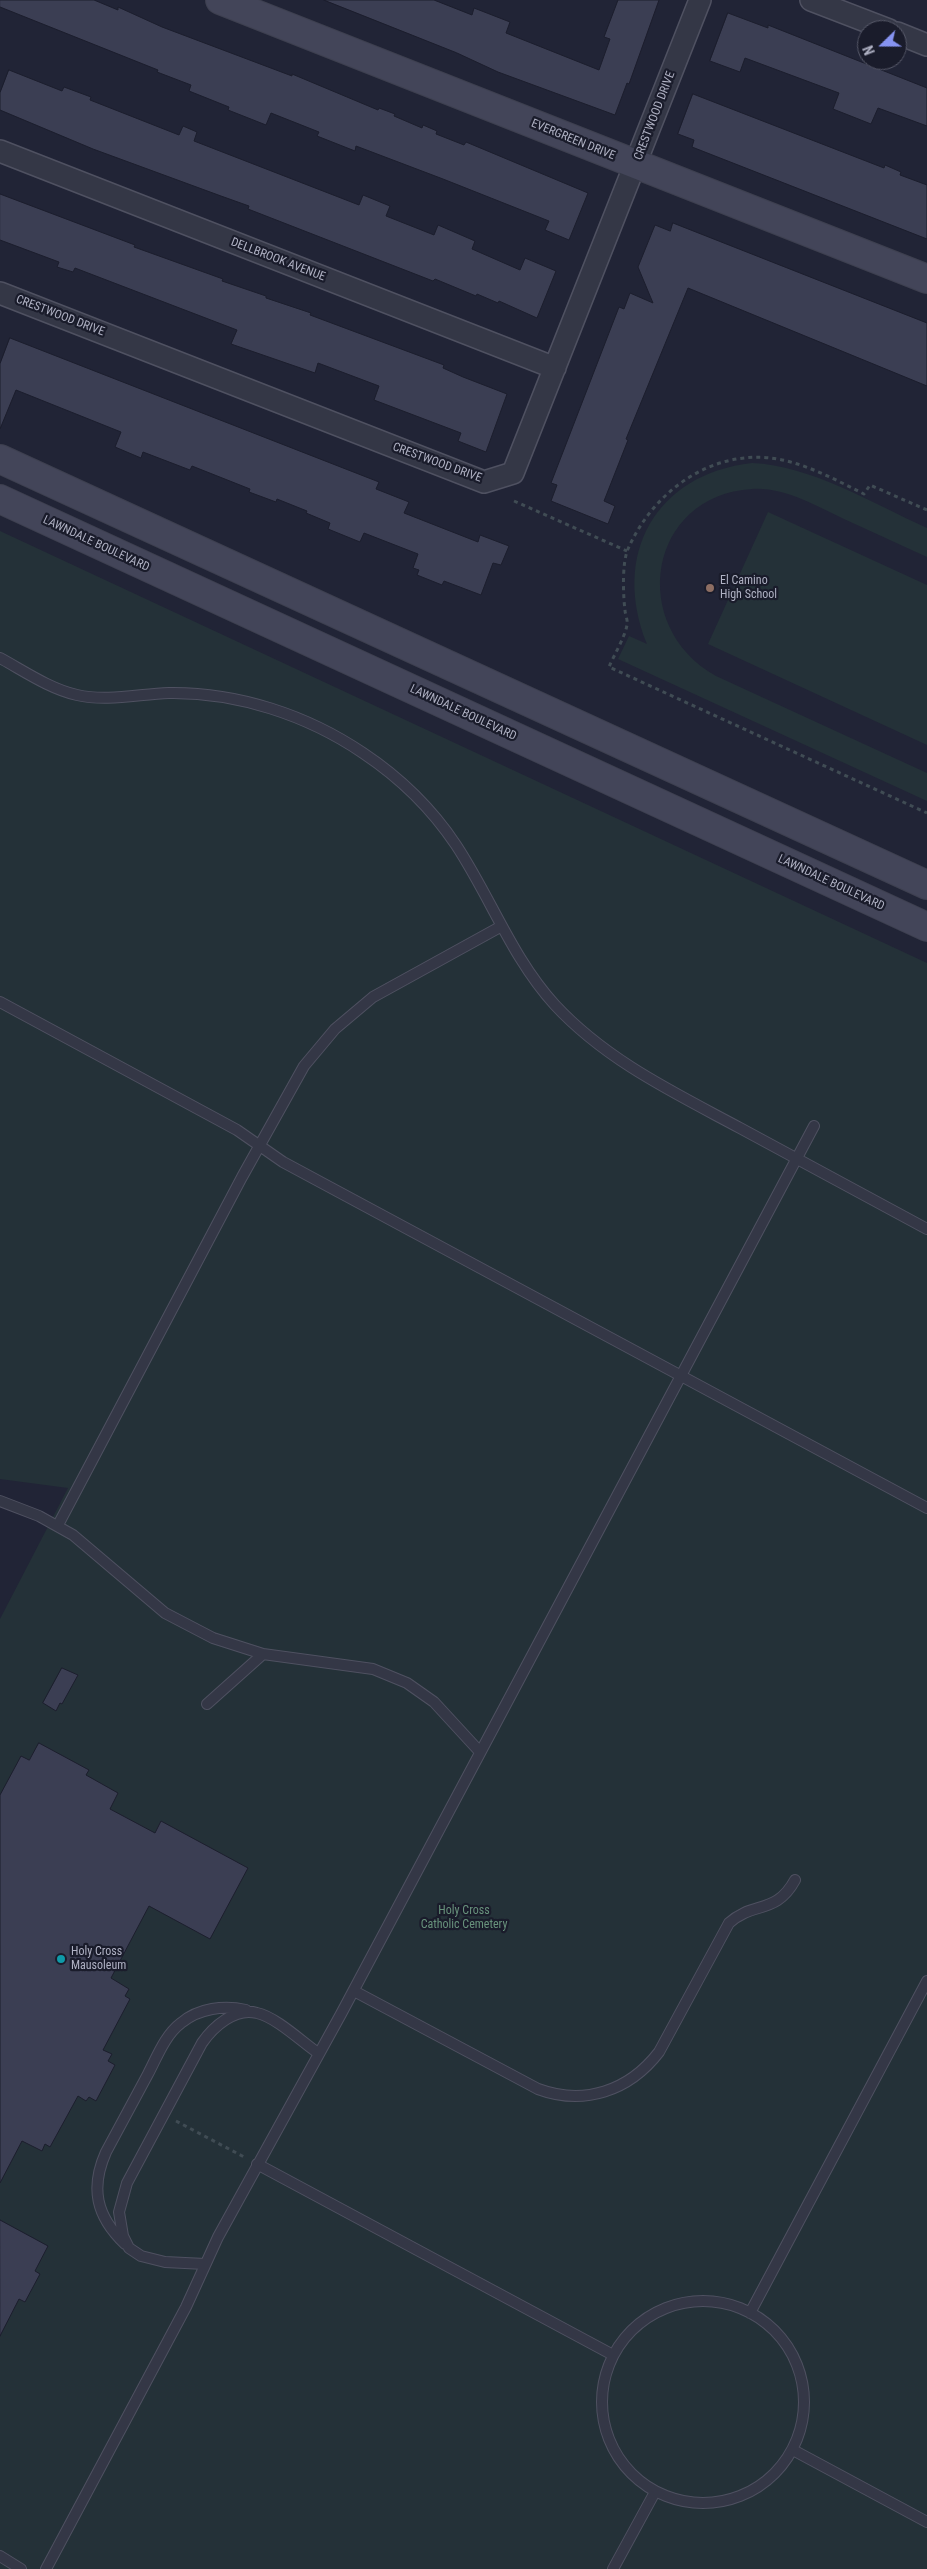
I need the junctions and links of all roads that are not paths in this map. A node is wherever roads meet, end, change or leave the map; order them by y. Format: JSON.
{"nodes":[{"id":1,"x":220,"y":0,"type":"edge"},
{"id":2,"x":700,"y":0,"type":"edge"},
{"id":3,"x":811,"y":0,"type":"edge"},
{"id":4,"x":863,"y":20,"type":"edge"},
{"id":5,"x":907,"y":37,"type":"edge"},
{"id":6,"x":927,"y":45,"type":"edge"},
{"id":7,"x":0,"y":151,"type":"edge"},
{"id":8,"x":636,"y":165,"type":"junction"},
{"id":9,"x":927,"y":279,"type":"edge"},
{"id":10,"x":0,"y":293,"type":"edge"},
{"id":11,"x":555,"y":368,"type":"junction"},
{"id":12,"x":0,"y":458,"type":"edge"},
{"id":13,"x":0,"y":499,"type":"edge"},
{"id":14,"x":0,"y":658,"type":"edge"},
{"id":15,"x":927,"y":885,"type":"edge"},
{"id":16,"x":500,"y":927,"type":"junction"},
{"id":17,"x":927,"y":927,"type":"edge"},
{"id":18,"x":0,"y":1002,"type":"edge"},
{"id":19,"x":814,"y":1126,"type":"dead end"},
{"id":20,"x":260,"y":1146,"type":"junction"},
{"id":21,"x":796,"y":1159,"type":"junction"},
{"id":22,"x":927,"y":1229,"type":"edge"},
{"id":23,"x":681,"y":1376,"type":"junction"},
{"id":24,"x":0,"y":1501,"type":"edge"},
{"id":25,"x":927,"y":1508,"type":"edge"},
{"id":26,"x":58,"y":1525,"type":"junction"},
{"id":27,"x":263,"y":1654,"type":"junction"},
{"id":28,"x":207,"y":1704,"type":"dead end"},
{"id":29,"x":480,"y":1752,"type":"junction"},
{"id":30,"x":794,"y":1880,"type":"dead end"},
{"id":31,"x":926,"y":1987,"type":"edge"},
{"id":32,"x":354,"y":1991,"type":"junction"},
{"id":33,"x":256,"y":2012,"type":"junction"},
{"id":34,"x":318,"y":2054,"type":"junction"},
{"id":35,"x":257,"y":2164,"type":"junction"},
{"id":36,"x":129,"y":2248,"type":"junction"},
{"id":37,"x":206,"y":2264,"type":"junction"},
{"id":38,"x":750,"y":2313,"type":"junction"},
{"id":39,"x":613,"y":2354,"type":"junction"},
{"id":40,"x":793,"y":2450,"type":"junction"},
{"id":41,"x":655,"y":2492,"type":"junction"},
{"id":42,"x":927,"y":2522,"type":"edge"},
{"id":43,"x":0,"y":2556,"type":"edge"},
{"id":44,"x":21,"y":2569,"type":"edge"},
{"id":45,"x":46,"y":2569,"type":"edge"},
{"id":46,"x":614,"y":2569,"type":"edge"}],
"edges":[{"from":1,"to":8,"type":"street","name":"EVERGREEN DRIVE"},
{"from":2,"to":8,"type":"street","name":"CRESTWOOD DRIVE"},
{"from":3,"to":4,"type":"street"},
{"from":5,"to":6,"type":"street"},
{"from":7,"to":11,"type":"street","name":"DELLBROOK AVENUE"},
{"from":8,"to":9,"type":"street","name":"EVERGREEN DRIVE"},
{"from":8,"to":11,"type":"street","name":"CRESTWOOD DRIVE"},
{"from":10,"to":11,"type":"street","name":"CRESTWOOD DRIVE"},
{"from":12,"to":15,"type":"street"},
{"from":13,"to":17,"type":"street","name":"LAWNDALE BOULEVARD"},
{"from":14,"to":16,"type":"lane"},
{"from":16,"to":20,"type":"lane"},
{"from":16,"to":21,"type":"lane"},
{"from":18,"to":20,"type":"lane"},
{"from":19,"to":21,"type":"lane"},
{"from":20,"to":23,"type":"lane"},
{"from":20,"to":26,"type":"lane"},
{"from":21,"to":22,"type":"lane"},
{"from":21,"to":23,"type":"lane"},
{"from":23,"to":25,"type":"lane"},
{"from":23,"to":29,"type":"lane"},
{"from":24,"to":26,"type":"lane"},
{"from":26,"to":27,"type":"lane"},
{"from":27,"to":28,"type":"lane"},
{"from":27,"to":29,"type":"lane"},
{"from":29,"to":32,"type":"lane"},
{"from":30,"to":32,"type":"lane"},
{"from":31,"to":38,"type":"lane"},
{"from":32,"to":34,"type":"lane"},
{"from":33,"to":34,"type":"lane"},
{"from":33,"to":36,"type":"lane"},
{"from":33,"to":36,"type":"lane"},
{"from":34,"to":35,"type":"lane"},
{"from":35,"to":37,"type":"lane"},
{"from":35,"to":39,"type":"lane"},
{"from":36,"to":37,"type":"lane"},
{"from":37,"to":45,"type":"lane"},
{"from":38,"to":39,"type":"lane"},
{"from":38,"to":40,"type":"lane"},
{"from":39,"to":41,"type":"lane"},
{"from":40,"to":41,"type":"lane"},
{"from":40,"to":42,"type":"lane"},
{"from":41,"to":46,"type":"lane"},
{"from":43,"to":44,"type":"lane"}]}
